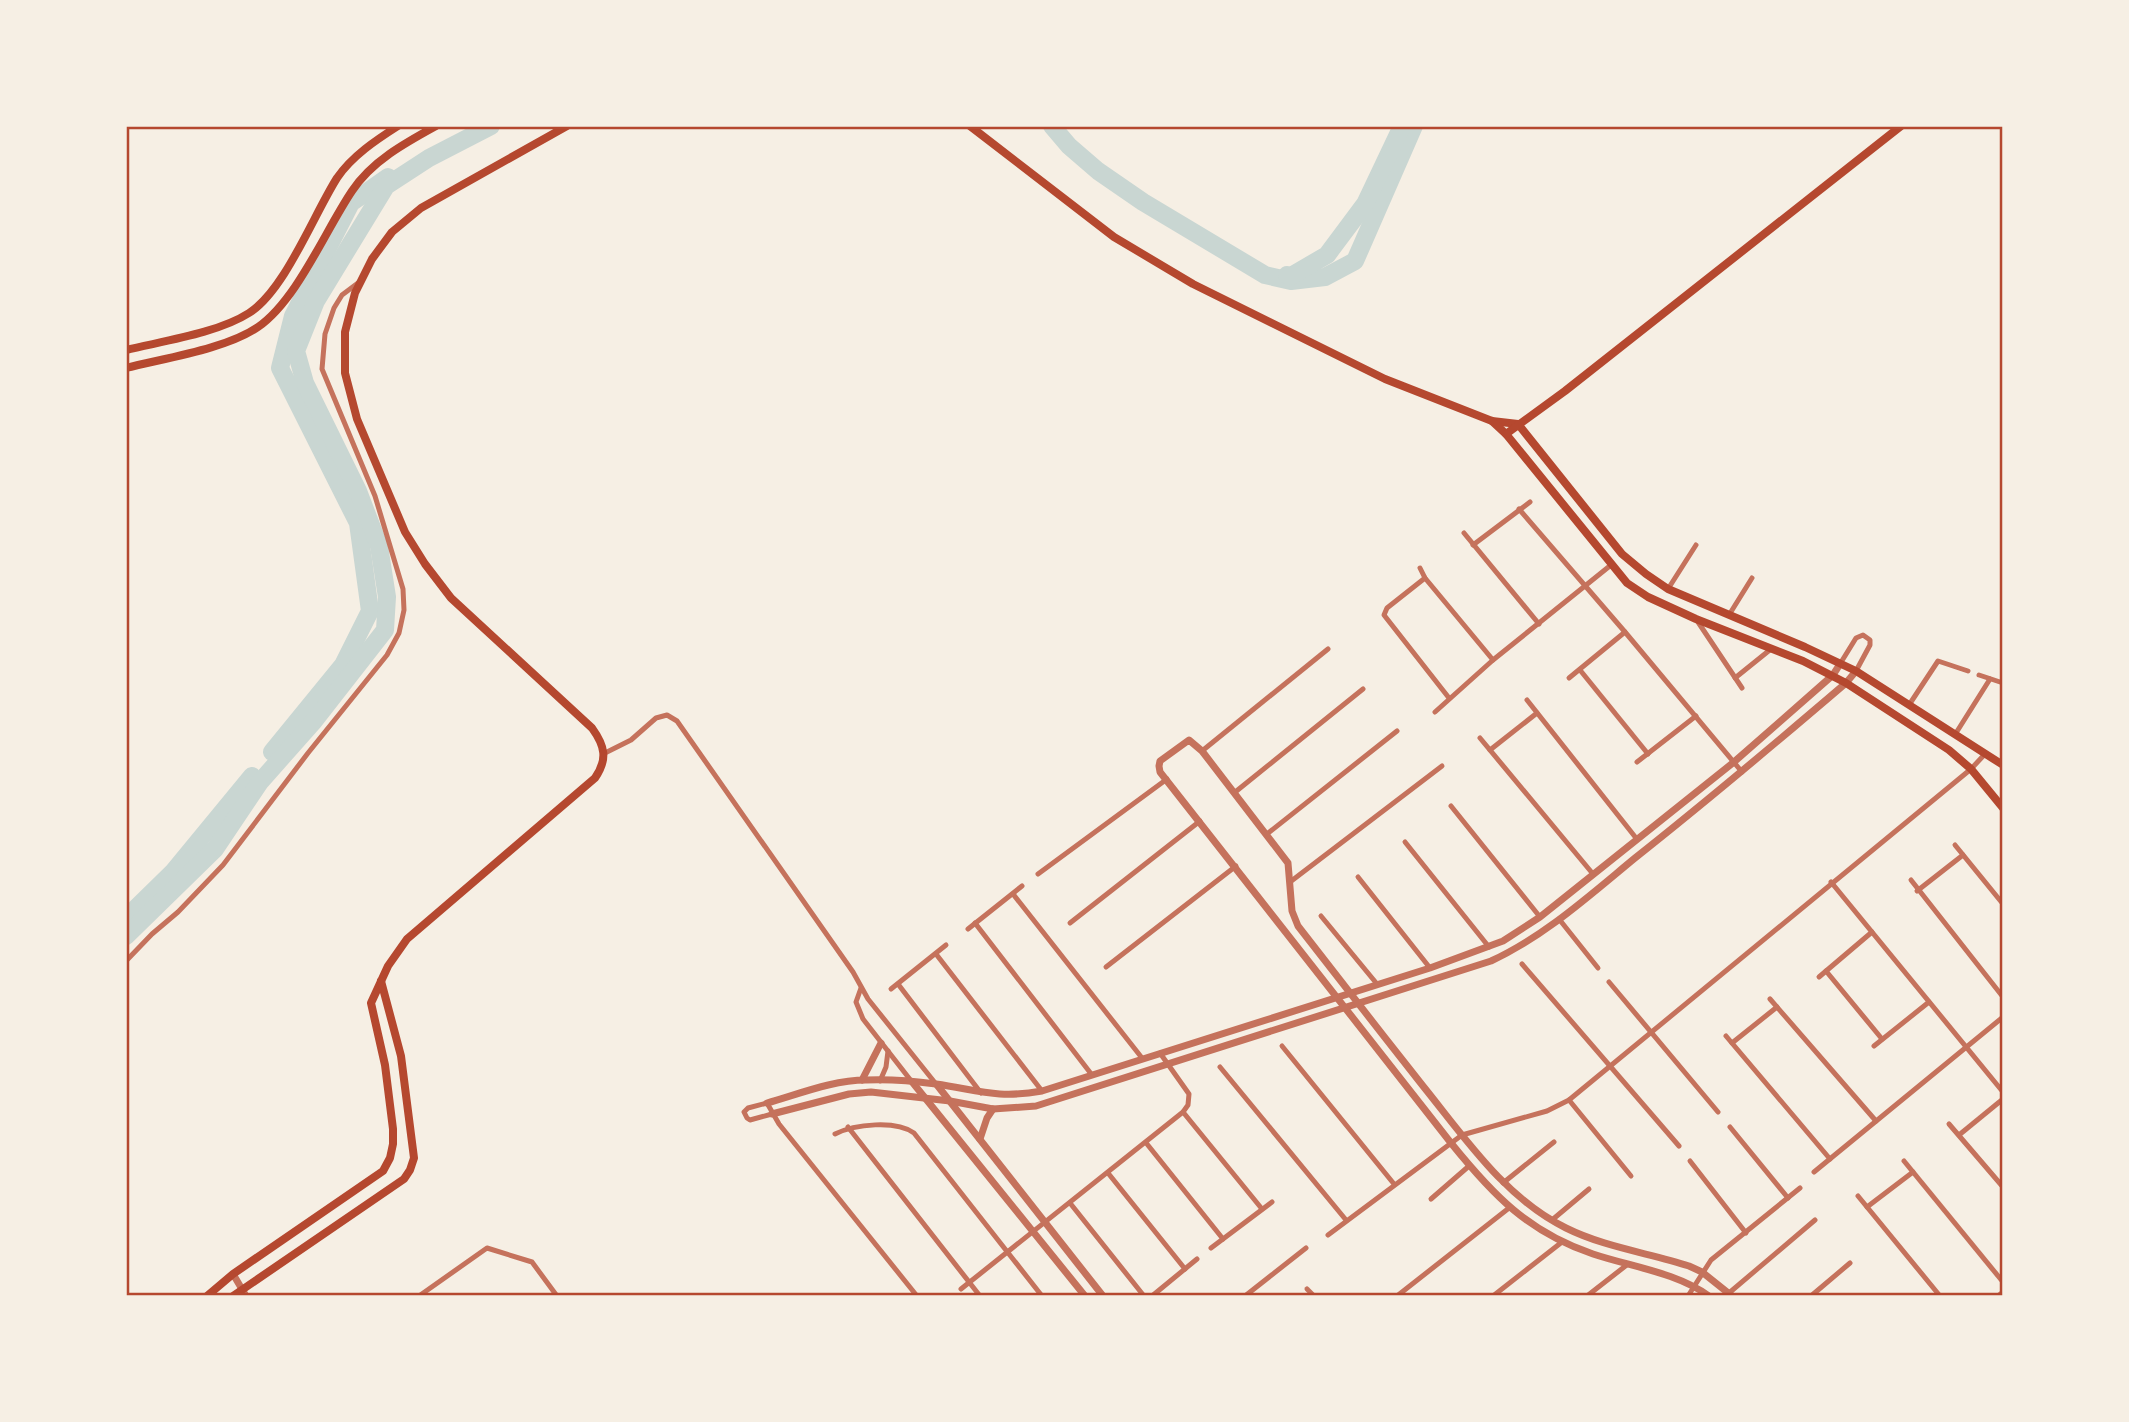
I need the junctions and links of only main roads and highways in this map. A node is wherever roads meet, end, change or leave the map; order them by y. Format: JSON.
{"nodes":[{"id":1,"x":398,"y":126,"type":"edge"},
{"id":2,"x":436,"y":126,"type":"edge"},
{"id":3,"x":567,"y":126,"type":"edge"},
{"id":4,"x":970,"y":126,"type":"edge"},
{"id":5,"x":1901,"y":126,"type":"edge"},
{"id":6,"x":126,"y":350,"type":"edge"},
{"id":7,"x":126,"y":369,"type":"edge"},
{"id":8,"x":1492,"y":421,"type":"junction"},
{"id":9,"x":1518,"y":424,"type":"junction"},
{"id":10,"x":1506,"y":434,"type":"junction"},
{"id":11,"x":2003,"y":765,"type":"edge"},
{"id":12,"x":2003,"y":808,"type":"edge"},
{"id":13,"x":381,"y":982,"type":"junction"},
{"id":14,"x":244,"y":1292,"type":"edge"},
{"id":15,"x":206,"y":1296,"type":"edge"},
{"id":16,"x":233,"y":1296,"type":"edge"}],
"edges":[{"from":1,"to":6,"type":"main road"},
{"from":2,"to":7,"type":"main road"},
{"from":3,"to":13,"type":"main road"},
{"from":4,"to":8,"type":"main road"},
{"from":5,"to":9,"type":"main road"},
{"from":8,"to":9,"type":"main road"},
{"from":8,"to":10,"type":"main road"},
{"from":9,"to":10,"type":"main road"},
{"from":9,"to":11,"type":"main road"},
{"from":10,"to":12,"type":"main road"},
{"from":13,"to":14,"type":"main road"},
{"from":13,"to":15,"type":"main road"},
{"from":14,"to":16,"type":"main road"}]}
